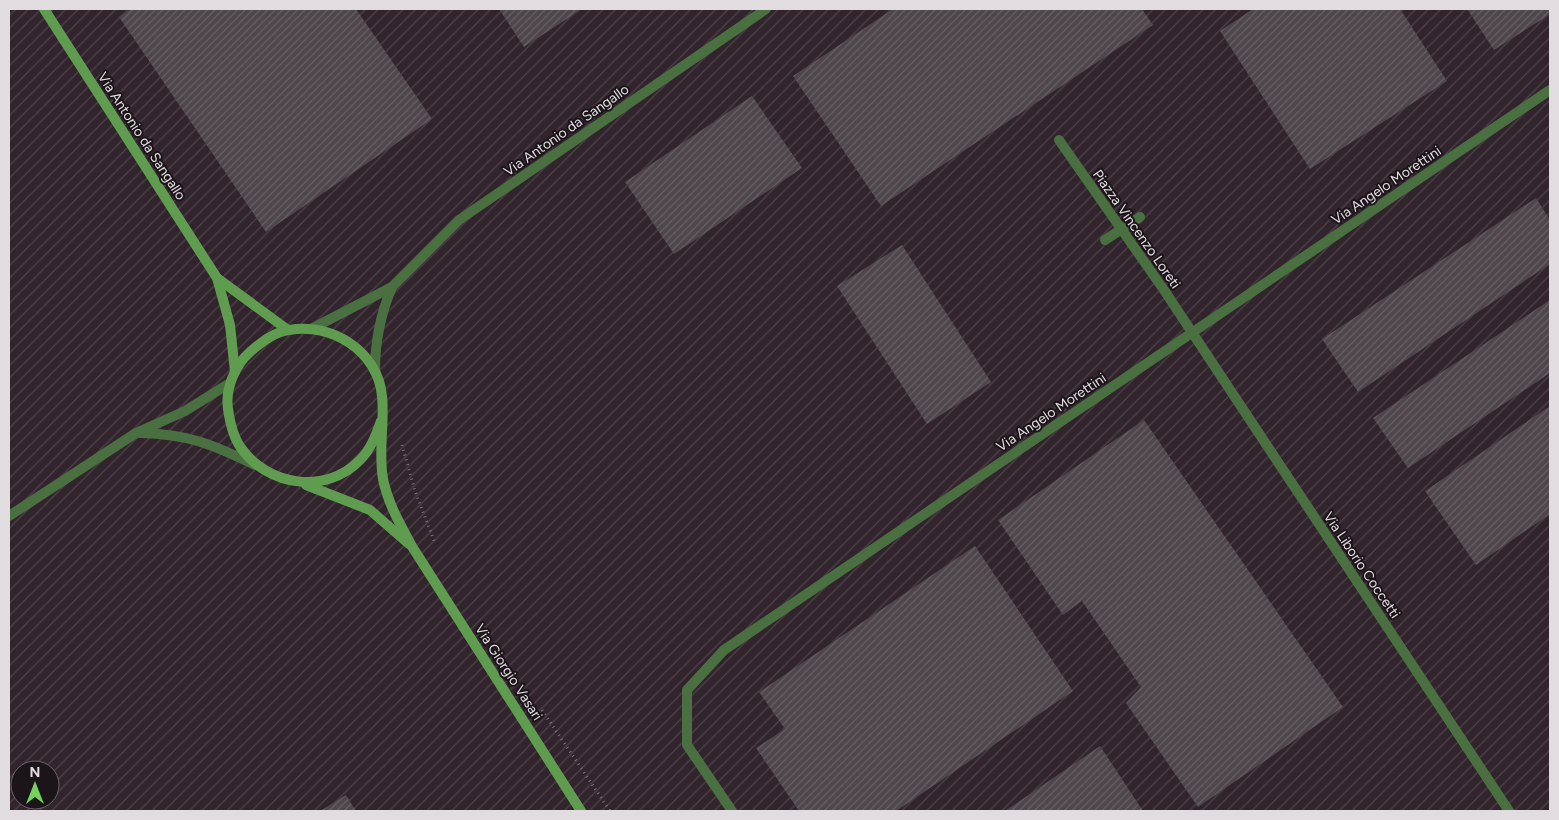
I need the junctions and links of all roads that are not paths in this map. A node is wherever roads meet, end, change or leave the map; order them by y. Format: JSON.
{"nodes":[{"id":1,"x":44,"y":9,"type":"edge"},
{"id":2,"x":766,"y":9,"type":"edge"},
{"id":3,"x":1550,"y":90,"type":"edge"},
{"id":4,"x":1059,"y":140,"type":"dead end"},
{"id":5,"x":1140,"y":218,"type":"dead end"},
{"id":6,"x":1121,"y":230,"type":"junction"},
{"id":7,"x":1105,"y":240,"type":"dead end"},
{"id":8,"x":217,"y":278,"type":"junction"},
{"id":9,"x":392,"y":287,"type":"junction"},
{"id":10,"x":314,"y":328,"type":"junction"},
{"id":11,"x":288,"y":330,"type":"junction"},
{"id":12,"x":1192,"y":333,"type":"junction"},
{"id":13,"x":374,"y":371,"type":"junction"},
{"id":14,"x":235,"y":372,"type":"junction"},
{"id":15,"x":230,"y":383,"type":"junction"},
{"id":16,"x":381,"y":421,"type":"junction"},
{"id":17,"x":136,"y":433,"type":"junction"},
{"id":18,"x":255,"y":465,"type":"junction"},
{"id":19,"x":297,"y":482,"type":"junction"},
{"id":20,"x":9,"y":516,"type":"edge"},
{"id":21,"x":413,"y":548,"type":"junction"},
{"id":22,"x":581,"y":811,"type":"edge"},
{"id":23,"x":732,"y":811,"type":"edge"},
{"id":24,"x":1509,"y":811,"type":"edge"}],
"edges":[{"from":1,"to":8,"type":"main road","name":"Via Antonio da Sangallo"},
{"from":2,"to":9,"type":"street","name":"Via Antonio da Sangallo"},
{"from":3,"to":12,"type":"street","name":"Via Angelo Morettini"},
{"from":4,"to":6,"type":"street","name":"Piazza Vincenzo Loreti"},
{"from":5,"to":6,"type":"street"},
{"from":6,"to":7,"type":"street"},
{"from":6,"to":12,"type":"street","name":"Piazza Vincenzo Loreti"},
{"from":8,"to":11,"type":"main road","name":"Via Antonio da Sangallo"},
{"from":8,"to":14,"type":"main road","name":"Via Antonio da Sangallo"},
{"from":9,"to":10,"type":"street","name":"Via Antonio da Sangallo"},
{"from":9,"to":13,"type":"street","name":"Via Antonio da Sangallo"},
{"from":10,"to":11,"type":"main road","name":"Via Antonio da Sangallo"},
{"from":10,"to":13,"type":"main road","name":"Via Antonio da Sangallo"},
{"from":11,"to":14,"type":"main road","name":"Via Antonio da Sangallo"},
{"from":12,"to":23,"type":"street","name":"Via Angelo Morettini"},
{"from":12,"to":24,"type":"street","name":"Via Liborio Coccetti"},
{"from":13,"to":16,"type":"main road","name":"Via Antonio da Sangallo"},
{"from":14,"to":15,"type":"main road","name":"Via Antonio da Sangallo"},
{"from":15,"to":17,"type":"street"},
{"from":15,"to":18,"type":"main road","name":"Via Antonio da Sangallo"},
{"from":16,"to":19,"type":"main road","name":"Via Antonio da Sangallo"},
{"from":16,"to":21,"type":"main road","name":"Via Giorgio Vasari"},
{"from":17,"to":18,"type":"street"},
{"from":17,"to":20,"type":"street"},
{"from":18,"to":19,"type":"main road","name":"Via Antonio da Sangallo"},
{"from":19,"to":21,"type":"main road","name":"Via Giorgio Vasari"},
{"from":21,"to":22,"type":"main road","name":"Via Giorgio Vasari"}]}
